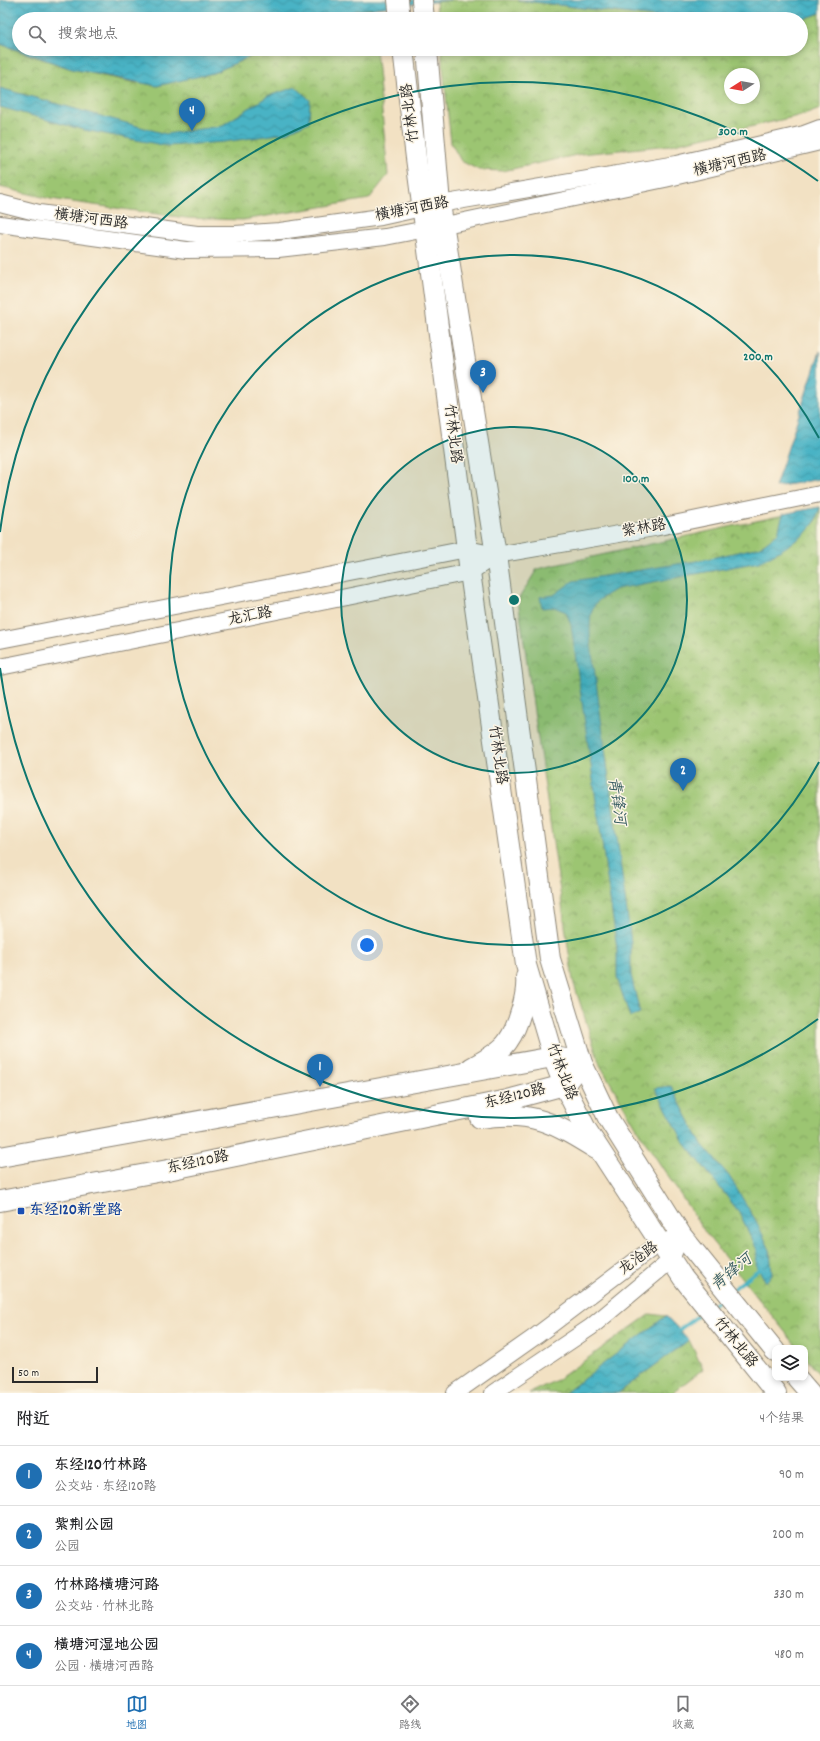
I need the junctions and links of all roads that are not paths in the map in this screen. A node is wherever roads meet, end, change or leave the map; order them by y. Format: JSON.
{"nodes":[{"id":1,"x":404,"y":56,"type":"edge"},
{"id":2,"x":427,"y":56,"type":"edge"},
{"id":3,"x":820,"y":128,"type":"edge"},
{"id":4,"x":820,"y":142,"type":"edge"},
{"id":5,"x":0,"y":203,"type":"edge"},
{"id":6,"x":431,"y":206,"type":"junction"},
{"id":7,"x":0,"y":224,"type":"edge"},
{"id":8,"x":435,"y":227,"type":"junction"},
{"id":9,"x":820,"y":494,"type":"edge"},
{"id":10,"x":467,"y":549,"type":"junction"},
{"id":11,"x":496,"y":555,"type":"junction"},
{"id":12,"x":470,"y":572,"type":"junction"},
{"id":13,"x":0,"y":640,"type":"edge"},
{"id":14,"x":0,"y":667,"type":"edge"},
{"id":15,"x":518,"y":907,"type":"junction"},
{"id":16,"x":553,"y":1057,"type":"junction"},
{"id":17,"x":582,"y":1063,"type":"junction"},
{"id":18,"x":461,"y":1074,"type":"junction"},
{"id":19,"x":564,"y":1085,"type":"junction"},
{"id":20,"x":331,"y":1135,"type":"junction"},
{"id":21,"x":602,"y":1153,"type":"junction"},
{"id":22,"x":0,"y":1157,"type":"edge"},
{"id":23,"x":0,"y":1201,"type":"edge"},
{"id":24,"x":682,"y":1236,"type":"junction"},
{"id":25,"x":659,"y":1243,"type":"junction"},
{"id":26,"x":670,"y":1261,"type":"junction"},
{"id":27,"x":772,"y":1347,"type":"edge"},
{"id":28,"x":800,"y":1381,"type":"edge"},
{"id":29,"x":455,"y":1393,"type":"edge"},
{"id":30,"x":493,"y":1393,"type":"edge"},
{"id":31,"x":776,"y":1393,"type":"edge"},
{"id":32,"x":810,"y":1393,"type":"edge"}],
"edges":[{"from":1,"to":6,"type":"main road","name":"竹林北路"},
{"from":2,"to":6,"type":"main road","name":"竹林北路"},
{"from":3,"to":6,"type":"street","name":"横塘河西路"},
{"from":4,"to":8,"type":"street","name":"横塘河西路"},
{"from":5,"to":6,"type":"street","name":"横塘河西路"},
{"from":6,"to":8,"type":"main road","name":"竹林北路"},
{"from":7,"to":8,"type":"street","name":"横塘河西路"},
{"from":8,"to":10,"type":"main road","name":"竹林北路"},
{"from":8,"to":11,"type":"main road","name":"竹林北路"},
{"from":9,"to":11,"type":"street","name":"紫林路"},
{"from":10,"to":11,"type":"street","name":"紫林路"},
{"from":10,"to":12,"type":"main road","name":"竹林北路"},
{"from":10,"to":13,"type":"street","name":"龙汇路"},
{"from":11,"to":12,"type":"street","name":"龙汇路"},
{"from":11,"to":17,"type":"main road","name":"竹林北路"},
{"from":12,"to":14,"type":"street","name":"龙汇路"},
{"from":12,"to":15,"type":"main road","name":"竹林北路"},
{"from":15,"to":16,"type":"main road","name":"竹林北路"},
{"from":15,"to":18,"type":"main road"},
{"from":16,"to":17,"type":"main road","name":"东经120路"},
{"from":16,"to":18,"type":"main road","name":"东经120路"},
{"from":16,"to":19,"type":"main road","name":"竹林北路"},
{"from":17,"to":19,"type":"main road","name":"东经120路"},
{"from":17,"to":24,"type":"main road","name":"竹林北路"},
{"from":18,"to":22,"type":"main road","name":"东经120路"},
{"from":19,"to":20,"type":"main road","name":"东经120路"},
{"from":19,"to":21,"type":"main road","name":"竹林北路"},
{"from":20,"to":21,"type":"main road"},
{"from":20,"to":23,"type":"main road","name":"东经120路"},
{"from":21,"to":25,"type":"main road","name":"竹林北路"},
{"from":24,"to":25,"type":"street","name":"龙沧路"},
{"from":24,"to":26,"type":"street","name":"龙沧路"},
{"from":24,"to":27,"type":"main road","name":"竹林北路"},
{"from":25,"to":26,"type":"main road","name":"竹林北路"},
{"from":25,"to":29,"type":"street","name":"龙沧路"},
{"from":26,"to":30,"type":"street","name":"龙沧路"},
{"from":26,"to":31,"type":"main road","name":"竹林北路"},
{"from":28,"to":32,"type":"main road"}]}
